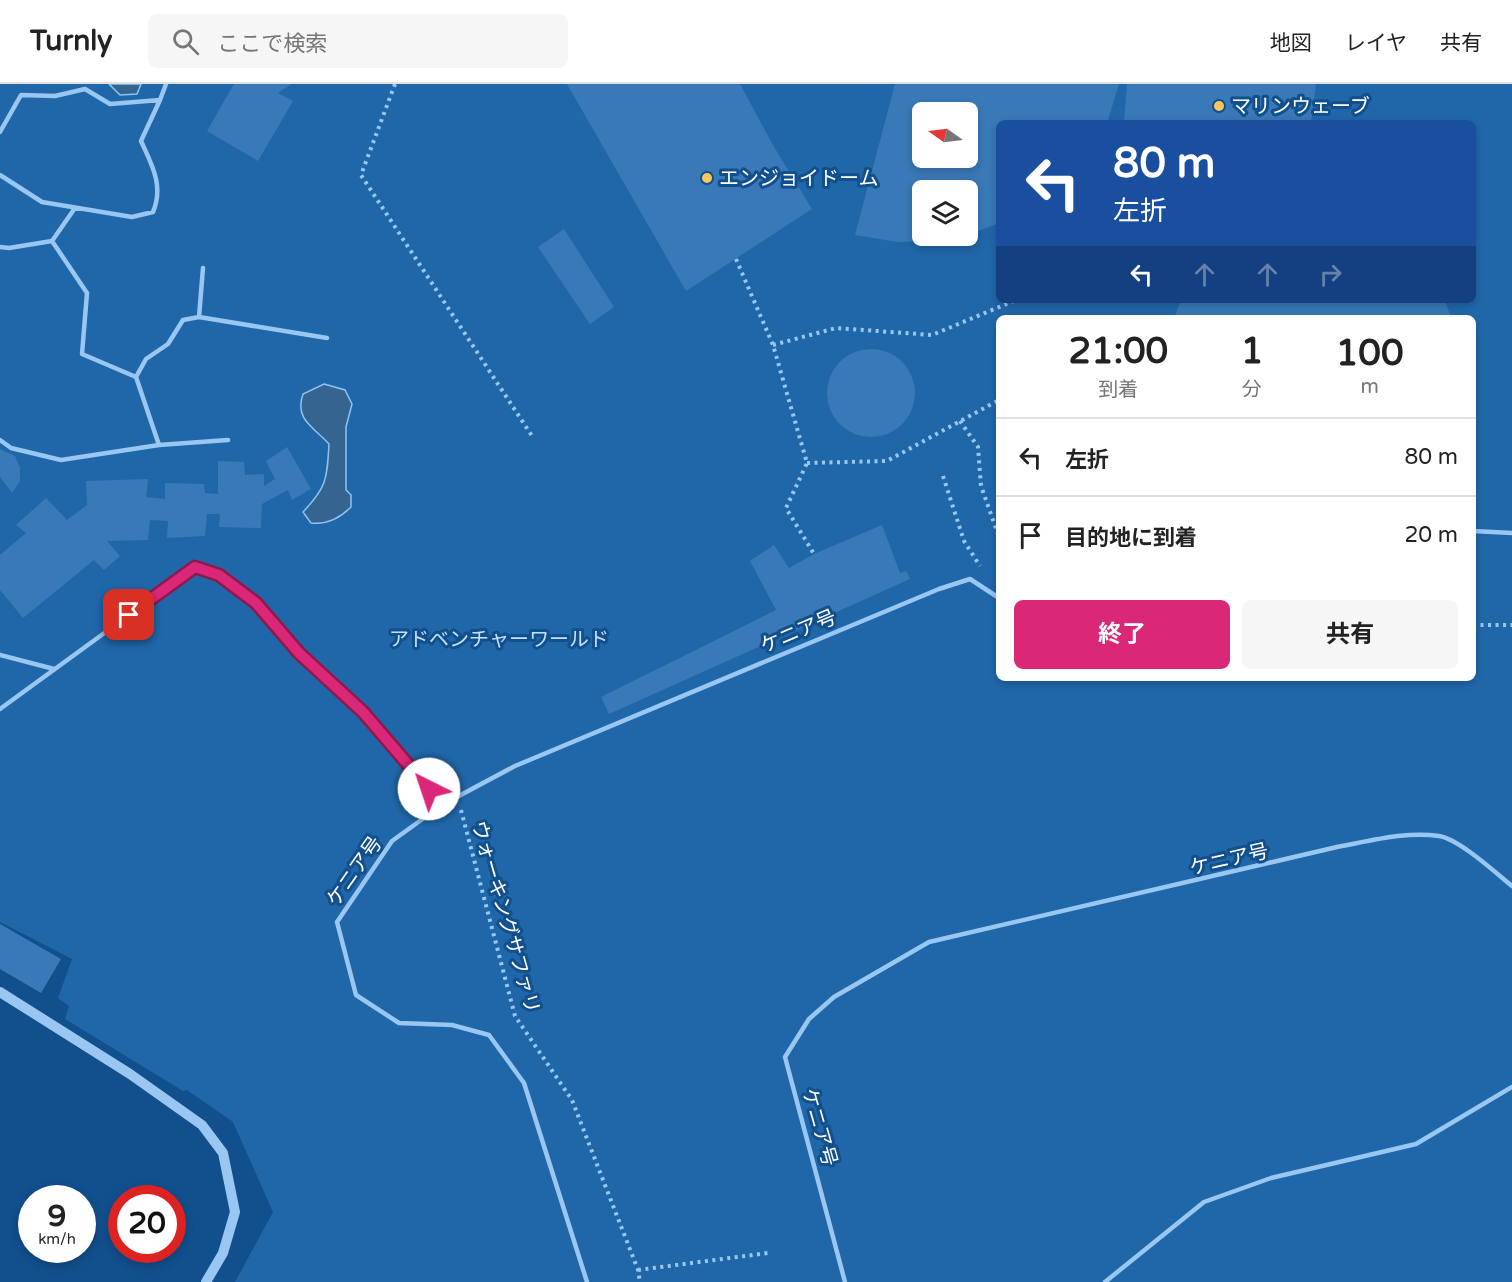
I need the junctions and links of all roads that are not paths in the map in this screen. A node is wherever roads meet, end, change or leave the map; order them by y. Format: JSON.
{"nodes":[{"id":1,"x":166,"y":84,"type":"edge"},
{"id":2,"x":160,"y":100,"type":"junction"},
{"id":3,"x":0,"y":132,"type":"edge"},
{"id":4,"x":0,"y":175,"type":"edge"},
{"id":5,"x":75,"y":208,"type":"junction"},
{"id":6,"x":52,"y":241,"type":"junction"},
{"id":7,"x":0,"y":247,"type":"edge"},
{"id":8,"x":203,"y":268,"type":"dead end"},
{"id":9,"x":199,"y":317,"type":"junction"},
{"id":10,"x":327,"y":338,"type":"dead end"},
{"id":11,"x":136,"y":377,"type":"junction"},
{"id":12,"x":0,"y":440,"type":"edge"},
{"id":13,"x":228,"y":440,"type":"dead end"},
{"id":14,"x":159,"y":445,"type":"junction"},
{"id":15,"x":1476,"y":531,"type":"edge"},
{"id":16,"x":1512,"y":533,"type":"edge"},
{"id":17,"x":996,"y":596,"type":"edge"},
{"id":18,"x":0,"y":655,"type":"edge"},
{"id":19,"x":54,"y":669,"type":"junction"},
{"id":20,"x":0,"y":709,"type":"edge"},
{"id":21,"x":442,"y":804,"type":"junction"},
{"id":22,"x":1512,"y":886,"type":"edge"},
{"id":23,"x":0,"y":992,"type":"edge"},
{"id":24,"x":1512,"y":1087,"type":"edge"},
{"id":25,"x":206,"y":1282,"type":"edge"},
{"id":26,"x":587,"y":1282,"type":"edge"},
{"id":27,"x":845,"y":1282,"type":"edge"},
{"id":28,"x":1105,"y":1282,"type":"edge"}],
"edges":[{"from":1,"to":2,"type":"lane"},
{"from":2,"to":3,"type":"lane"},
{"from":2,"to":5,"type":"lane"},
{"from":4,"to":5,"type":"lane"},
{"from":5,"to":6,"type":"lane"},
{"from":6,"to":7,"type":"lane"},
{"from":6,"to":11,"type":"lane"},
{"from":8,"to":9,"type":"lane"},
{"from":9,"to":10,"type":"lane"},
{"from":9,"to":11,"type":"lane"},
{"from":11,"to":14,"type":"lane"},
{"from":12,"to":14,"type":"lane"},
{"from":13,"to":14,"type":"lane"},
{"from":15,"to":16,"type":"lane"},
{"from":17,"to":21,"type":"lane","name":"ケニア号"},
{"from":18,"to":19,"type":"lane"},
{"from":19,"to":20,"type":"lane"},
{"from":19,"to":21,"type":"lane"},
{"from":21,"to":26,"type":"lane","name":"ケニア号"},
{"from":22,"to":27,"type":"lane","name":"ケニア号"},
{"from":23,"to":25,"type":"street"},
{"from":24,"to":28,"type":"lane"}]}
